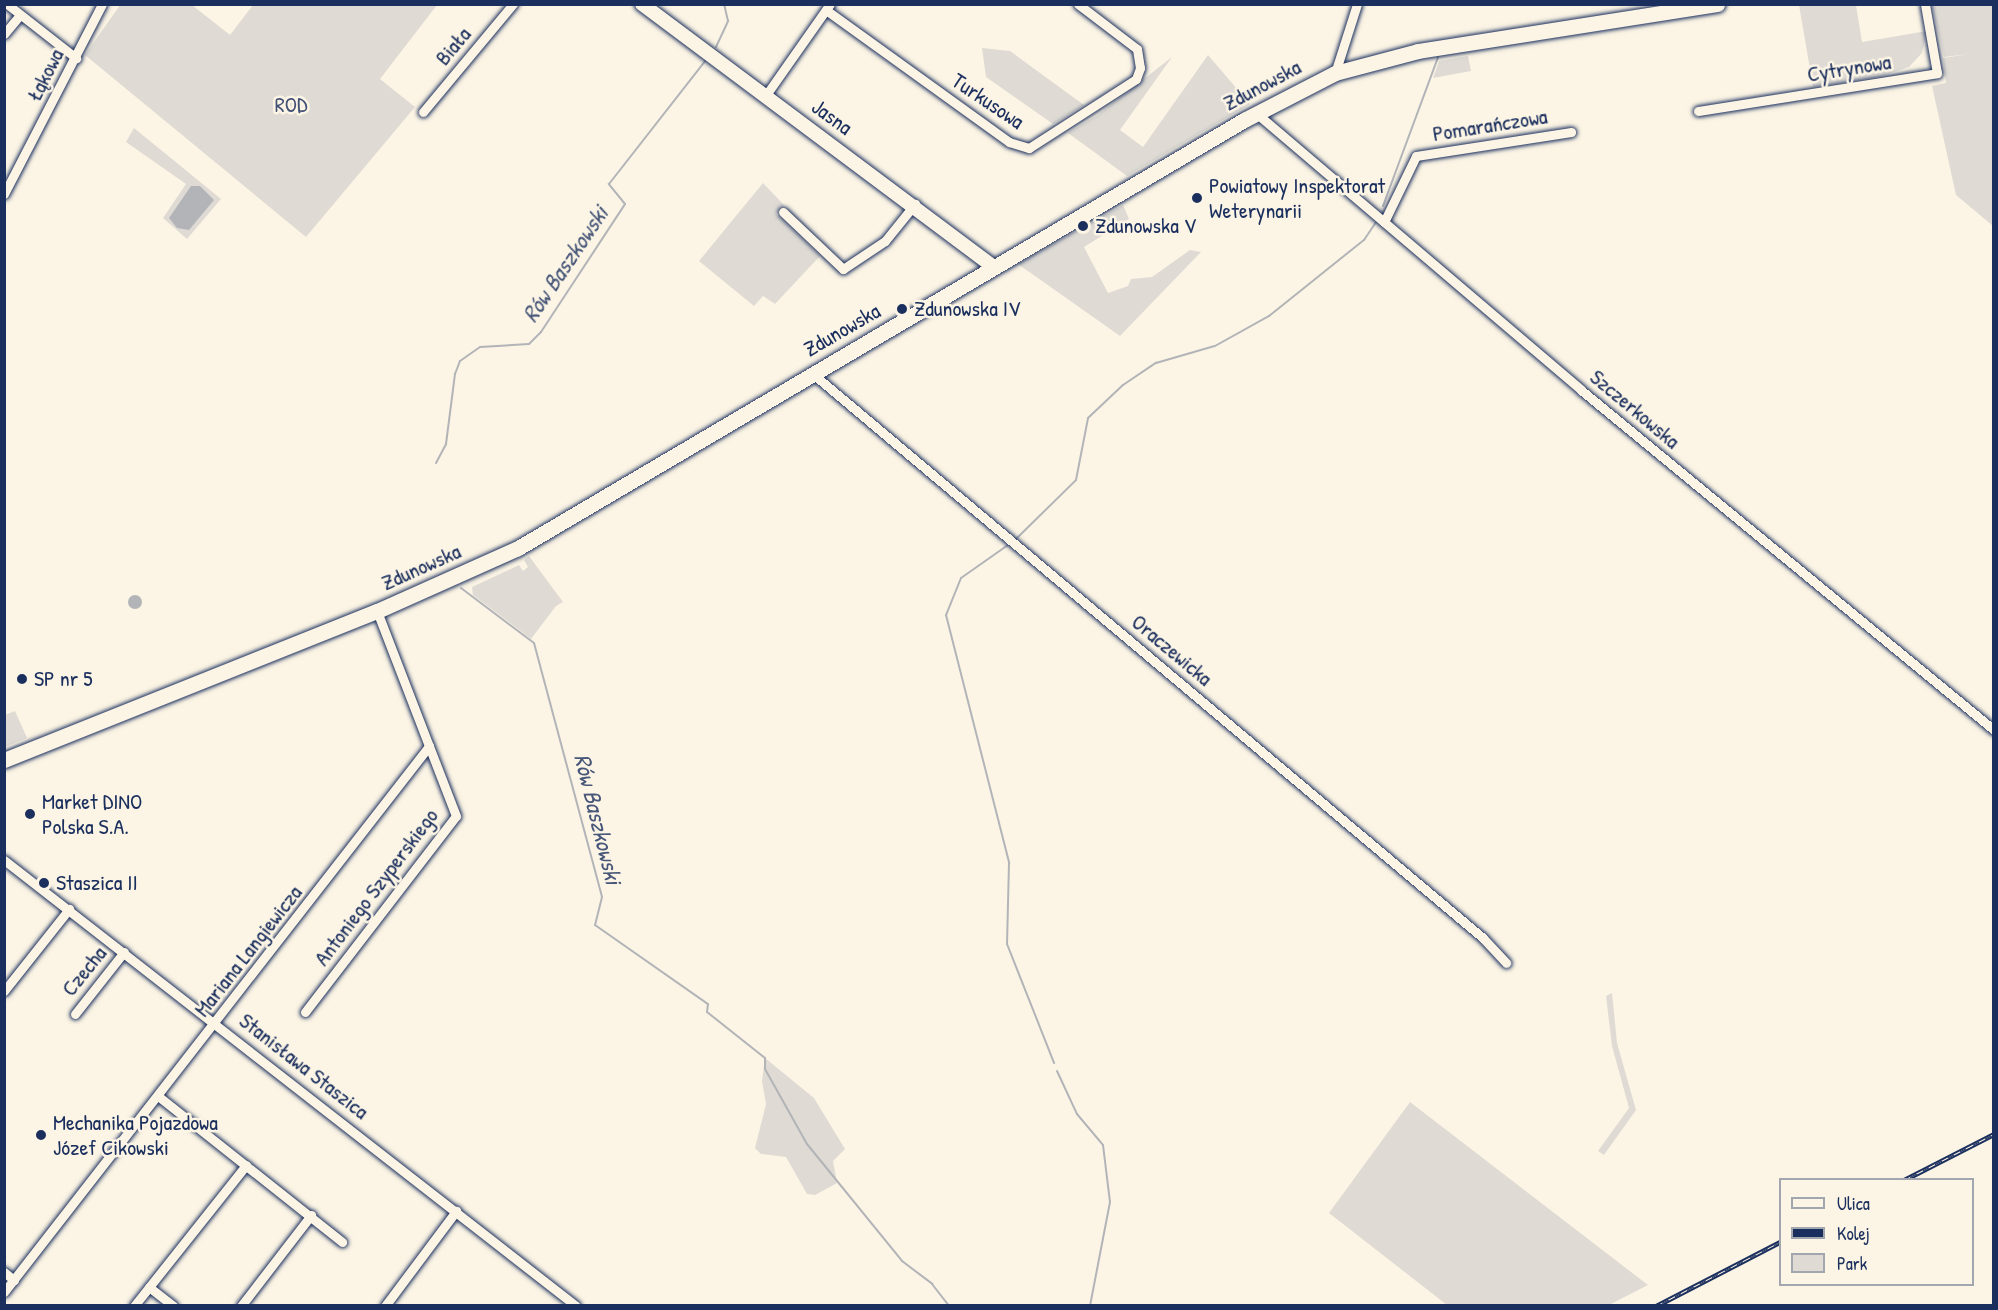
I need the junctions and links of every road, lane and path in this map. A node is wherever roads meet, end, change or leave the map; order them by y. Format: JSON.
{"nodes":[{"id":1,"x":7,"y":4,"type":"edge"},
{"id":2,"x":102,"y":4,"type":"edge"},
{"id":3,"x":513,"y":4,"type":"edge"},
{"id":4,"x":642,"y":4,"type":"edge"},
{"id":5,"x":1078,"y":4,"type":"edge"},
{"id":6,"x":1358,"y":4,"type":"edge"},
{"id":7,"x":1717,"y":4,"type":"edge"},
{"id":8,"x":1925,"y":4,"type":"edge"},
{"id":9,"x":828,"y":7,"type":"edge"},
{"id":10,"x":20,"y":15,"type":"junction"},
{"id":11,"x":4,"y":34,"type":"edge"},
{"id":12,"x":76,"y":58,"type":"junction"},
{"id":13,"x":1335,"y":73,"type":"junction"},
{"id":14,"x":766,"y":94,"type":"junction"},
{"id":15,"x":1698,"y":111,"type":"dead end"},
{"id":16,"x":423,"y":112,"type":"dead end"},
{"id":17,"x":1256,"y":113,"type":"junction"},
{"id":18,"x":1571,"y":132,"type":"dead end"},
{"id":19,"x":4,"y":194,"type":"edge"},
{"id":20,"x":915,"y":204,"type":"junction"},
{"id":21,"x":783,"y":212,"type":"dead end"},
{"id":22,"x":1384,"y":222,"type":"junction"},
{"id":23,"x":994,"y":267,"type":"junction"},
{"id":24,"x":813,"y":374,"type":"junction"},
{"id":25,"x":377,"y":611,"type":"junction"},
{"id":26,"x":1994,"y":730,"type":"edge"},
{"id":27,"x":429,"y":746,"type":"junction"},
{"id":28,"x":4,"y":760,"type":"edge"},
{"id":29,"x":4,"y":860,"type":"edge"},
{"id":30,"x":69,"y":909,"type":"junction"},
{"id":31,"x":124,"y":952,"type":"junction"},
{"id":32,"x":1505,"y":962,"type":"dead end"},
{"id":33,"x":4,"y":991,"type":"edge"},
{"id":34,"x":305,"y":1012,"type":"dead end"},
{"id":35,"x":75,"y":1014,"type":"dead end"},
{"id":36,"x":217,"y":1023,"type":"junction"},
{"id":37,"x":158,"y":1096,"type":"junction"},
{"id":38,"x":246,"y":1165,"type":"junction"},
{"id":39,"x":456,"y":1211,"type":"junction"},
{"id":40,"x":311,"y":1215,"type":"junction"},
{"id":41,"x":342,"y":1242,"type":"dead end"},
{"id":42,"x":4,"y":1272,"type":"edge"},
{"id":43,"x":14,"y":1280,"type":"junction"},
{"id":44,"x":149,"y":1287,"type":"junction"},
{"id":45,"x":4,"y":1292,"type":"edge"},
{"id":46,"x":570,"y":1303,"type":"edge"},
{"id":47,"x":134,"y":1305,"type":"edge"},
{"id":48,"x":173,"y":1305,"type":"edge"},
{"id":49,"x":240,"y":1305,"type":"edge"},
{"id":50,"x":385,"y":1305,"type":"edge"}],
"edges":[{"from":1,"to":10,"type":"street"},
{"from":2,"to":12,"type":"street","name":"Łąkowa"},
{"from":3,"to":16,"type":"street","name":"Biała"},
{"from":4,"to":14,"type":"street","name":"Jasna"},
{"from":5,"to":9,"type":"street","name":"Turkusowa"},
{"from":6,"to":13,"type":"street"},
{"from":7,"to":13,"type":"main road","name":"Zdunowska"},
{"from":8,"to":15,"type":"street","name":"Cytrynowa"},
{"from":9,"to":14,"type":"street"},
{"from":10,"to":11,"type":"street"},
{"from":10,"to":12,"type":"street"},
{"from":12,"to":19,"type":"street","name":"Łąkowa"},
{"from":13,"to":17,"type":"main road","name":"Zdunowska"},
{"from":14,"to":20,"type":"street","name":"Jasna"},
{"from":17,"to":22,"type":"street","name":"Szczerkowska"},
{"from":17,"to":23,"type":"main road","name":"Zdunowska"},
{"from":18,"to":22,"type":"street","name":"Pomarańczowa"},
{"from":20,"to":21,"type":"street"},
{"from":20,"to":23,"type":"street","name":"Jasna"},
{"from":22,"to":26,"type":"street","name":"Szczerkowska"},
{"from":23,"to":24,"type":"main road","name":"Zdunowska"},
{"from":24,"to":25,"type":"main road","name":"Zdunowska"},
{"from":24,"to":32,"type":"street","name":"Oraczewicka"},
{"from":25,"to":27,"type":"street"},
{"from":25,"to":28,"type":"main road","name":"Zdunowska"},
{"from":27,"to":34,"type":"street","name":"Antoniego Szyperskiego"},
{"from":27,"to":36,"type":"street","name":"Mariana Langiewicza"},
{"from":29,"to":30,"type":"street","name":"Stanisława Staszica"},
{"from":30,"to":31,"type":"street","name":"Stanisława Staszica"},
{"from":30,"to":33,"type":"street"},
{"from":31,"to":35,"type":"street","name":"Czecha"},
{"from":31,"to":36,"type":"street","name":"Stanisława Staszica"},
{"from":36,"to":37,"type":"street","name":"Mariana Langiewicza"},
{"from":36,"to":39,"type":"street","name":"Stanisława Staszica"},
{"from":37,"to":38,"type":"street"},
{"from":37,"to":43,"type":"street","name":"Mariana Langiewicza"},
{"from":38,"to":40,"type":"street"},
{"from":38,"to":44,"type":"street"},
{"from":39,"to":46,"type":"street","name":"Stanisława Staszica"},
{"from":39,"to":50,"type":"street"},
{"from":40,"to":41,"type":"street"},
{"from":40,"to":49,"type":"street"},
{"from":42,"to":43,"type":"street"},
{"from":43,"to":45,"type":"street","name":"Mariana Langiewicza"},
{"from":44,"to":47,"type":"street"},
{"from":44,"to":48,"type":"street"}]}
